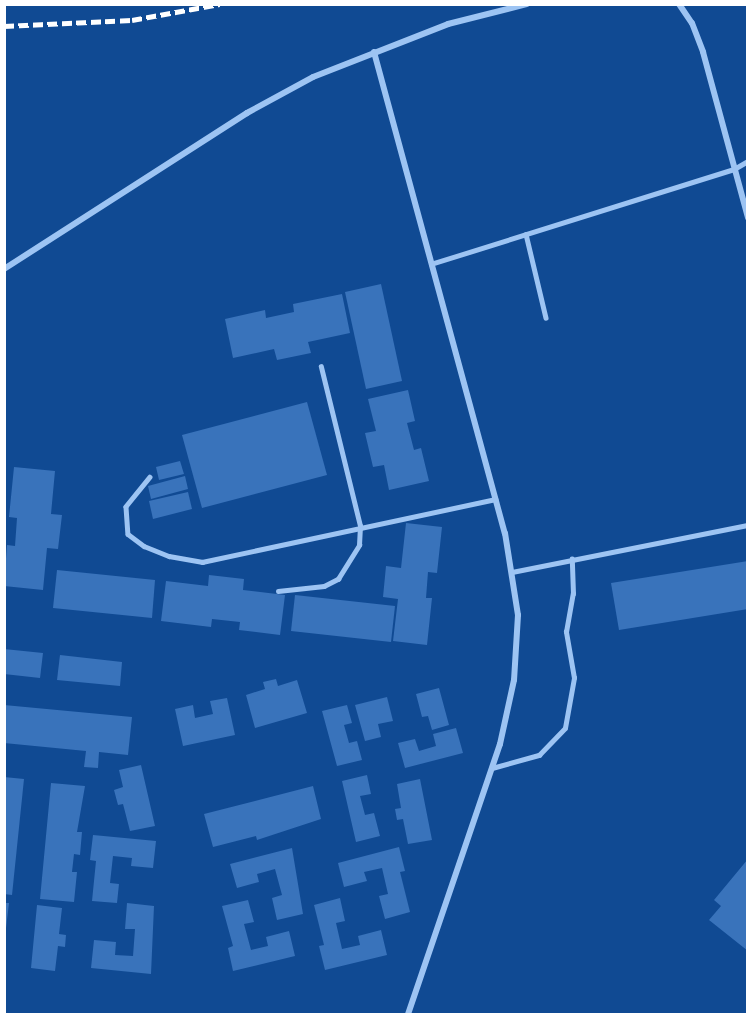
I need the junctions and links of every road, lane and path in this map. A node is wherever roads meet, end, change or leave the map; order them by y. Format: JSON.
{"nodes":[{"id":1,"x":526,"y":4,"type":"edge"},
{"id":2,"x":679,"y":4,"type":"edge"},
{"id":3,"x":374,"y":52,"type":"junction"},
{"id":4,"x":747,"y":161,"type":"edge"},
{"id":5,"x":734,"y":169,"type":"junction"},
{"id":6,"x":747,"y":218,"type":"edge"},
{"id":7,"x":526,"y":234,"type":"junction"},
{"id":8,"x":430,"y":264,"type":"junction"},
{"id":9,"x":4,"y":269,"type":"edge"},
{"id":10,"x":546,"y":318,"type":"dead end"},
{"id":11,"x":321,"y":366,"type":"dead end"},
{"id":12,"x":150,"y":477,"type":"dead end"},
{"id":13,"x":495,"y":499,"type":"junction"},
{"id":14,"x":747,"y":525,"type":"edge"},
{"id":15,"x":360,"y":526,"type":"junction"},
{"id":16,"x":572,"y":559,"type":"junction"},
{"id":17,"x":512,"y":572,"type":"junction"},
{"id":18,"x":278,"y":591,"type":"dead end"},
{"id":19,"x":492,"y":768,"type":"junction"},
{"id":20,"x":408,"y":1014,"type":"edge"}],
"edges":[{"from":1,"to":3,"type":"street"},
{"from":2,"to":5,"type":"street"},
{"from":3,"to":8,"type":"street"},
{"from":3,"to":9,"type":"street"},
{"from":4,"to":5,"type":"lane"},
{"from":5,"to":6,"type":"street"},
{"from":5,"to":7,"type":"lane"},
{"from":7,"to":8,"type":"lane"},
{"from":7,"to":10,"type":"lane"},
{"from":8,"to":13,"type":"street"},
{"from":11,"to":15,"type":"lane"},
{"from":12,"to":15,"type":"lane"},
{"from":13,"to":15,"type":"lane"},
{"from":13,"to":17,"type":"street"},
{"from":14,"to":16,"type":"lane"},
{"from":15,"to":18,"type":"lane"},
{"from":16,"to":17,"type":"lane"},
{"from":16,"to":19,"type":"lane"},
{"from":17,"to":19,"type":"street"},
{"from":19,"to":20,"type":"street"}]}
